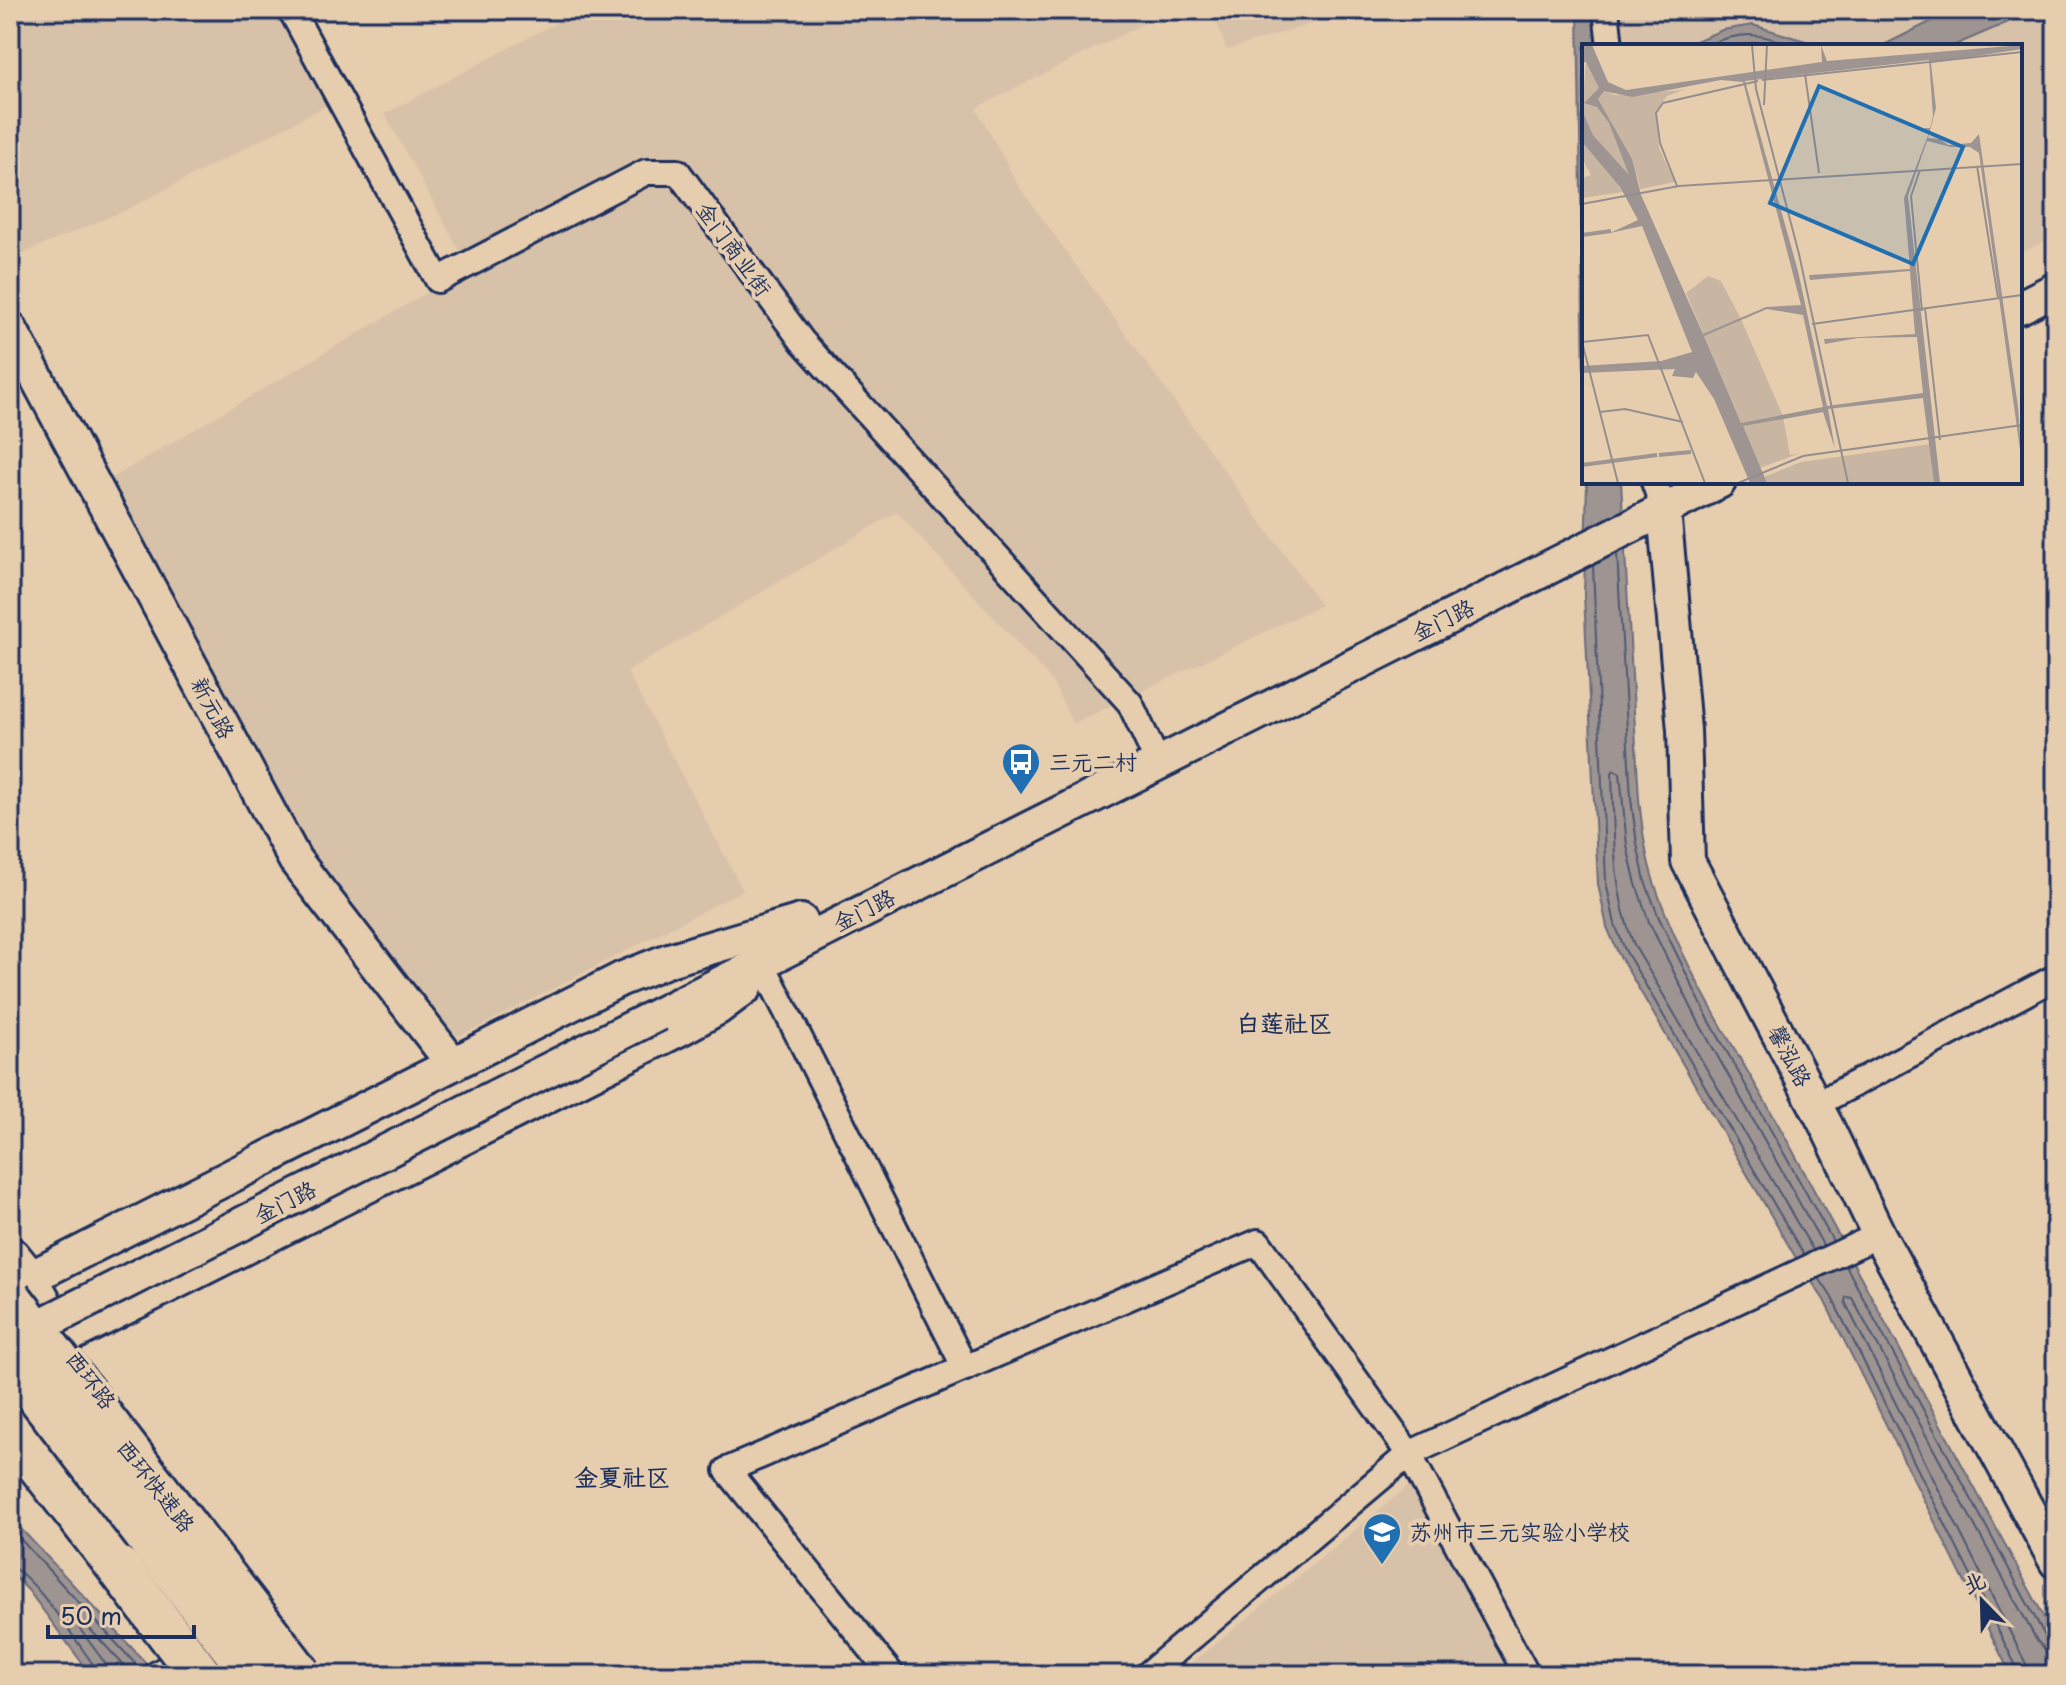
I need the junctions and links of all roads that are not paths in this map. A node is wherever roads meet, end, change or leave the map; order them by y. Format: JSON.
{"nodes":[{"id":1,"x":291,"y":10,"type":"edge"},
{"id":2,"x":1606,"y":10,"type":"edge"},
{"id":3,"x":1610,"y":44,"type":"edge"},
{"id":4,"x":2056,"y":289,"type":"edge"},
{"id":5,"x":2022,"y":306,"type":"edge"},
{"id":6,"x":2056,"y":310,"type":"edge"},
{"id":7,"x":10,"y":328,"type":"edge"},
{"id":8,"x":2022,"y":328,"type":"edge"},
{"id":9,"x":1708,"y":484,"type":"edge"},
{"id":10,"x":1663,"y":492,"type":"edge"},
{"id":11,"x":1154,"y":754,"type":"junction"},
{"id":12,"x":805,"y":929,"type":"junction"},
{"id":13,"x":766,"y":971,"type":"junction"},
{"id":14,"x":2056,"y":977,"type":"edge"},
{"id":15,"x":654,"y":1004,"type":"junction"},
{"id":16,"x":453,"y":1064,"type":"junction"},
{"id":17,"x":1815,"y":1105,"type":"junction"},
{"id":18,"x":1869,"y":1239,"type":"junction"},
{"id":19,"x":13,"y":1286,"type":"edge"},
{"id":20,"x":10,"y":1341,"type":"edge"},
{"id":21,"x":61,"y":1341,"type":"junction"},
{"id":22,"x":10,"y":1359,"type":"edge"},
{"id":23,"x":10,"y":1366,"type":"edge"},
{"id":24,"x":965,"y":1368,"type":"junction"},
{"id":25,"x":10,"y":1396,"type":"edge"},
{"id":26,"x":10,"y":1428,"type":"edge"},
{"id":27,"x":1409,"y":1454,"type":"junction"},
{"id":28,"x":2056,"y":1562,"type":"edge"},
{"id":29,"x":262,"y":1604,"type":"junction"},
{"id":30,"x":188,"y":1668,"type":"edge"},
{"id":31,"x":879,"y":1671,"type":"edge"},
{"id":32,"x":254,"y":1675,"type":"edge"},
{"id":33,"x":300,"y":1675,"type":"edge"},
{"id":34,"x":317,"y":1675,"type":"edge"},
{"id":35,"x":1147,"y":1675,"type":"edge"},
{"id":36,"x":1527,"y":1675,"type":"edge"}],
"edges":[{"from":1,"to":11,"type":"street","name":"金门商业街"},
{"from":2,"to":3,"type":"street"},
{"from":4,"to":5,"type":"main road"},
{"from":6,"to":8,"type":"main road"},
{"from":7,"to":16,"type":"main road","name":"新元路"},
{"from":9,"to":10,"type":"main road","name":"金门路"},
{"from":10,"to":11,"type":"main road","name":"金门路"},
{"from":10,"to":17,"type":"main road","name":"馨泓路"},
{"from":11,"to":12,"type":"main road","name":"金门路"},
{"from":12,"to":13,"type":"main road"},
{"from":12,"to":15,"type":"main road","name":"金门路"},
{"from":12,"to":16,"type":"main road"},
{"from":13,"to":21,"type":"main road"},
{"from":13,"to":24,"type":"street"},
{"from":14,"to":17,"type":"street"},
{"from":15,"to":19,"type":"main road","name":"金门路"},
{"from":15,"to":20,"type":"main road","name":"金门路","bridge":true},
{"from":16,"to":19,"type":"main road"},
{"from":17,"to":18,"type":"main road","name":"馨泓路"},
{"from":18,"to":27,"type":"street"},
{"from":18,"to":28,"type":"main road","name":"馨泓路"},
{"from":19,"to":21,"type":"highway"},
{"from":19,"to":33,"type":"highway","name":"西环快速路","bridge":true},
{"from":21,"to":23,"type":"main road"},
{"from":21,"to":29,"type":"main road","name":"西环路"},
{"from":22,"to":32,"type":"highway","name":"西环快速路","bridge":true},
{"from":24,"to":27,"type":"street"},
{"from":24,"to":31,"type":"street"},
{"from":25,"to":30,"type":"main road"},
{"from":26,"to":30,"type":"highway","bridge":true},
{"from":27,"to":35,"type":"street"},
{"from":27,"to":36,"type":"street"},
{"from":29,"to":30,"type":"street"},
{"from":29,"to":34,"type":"main road","name":"西环路"}]}
